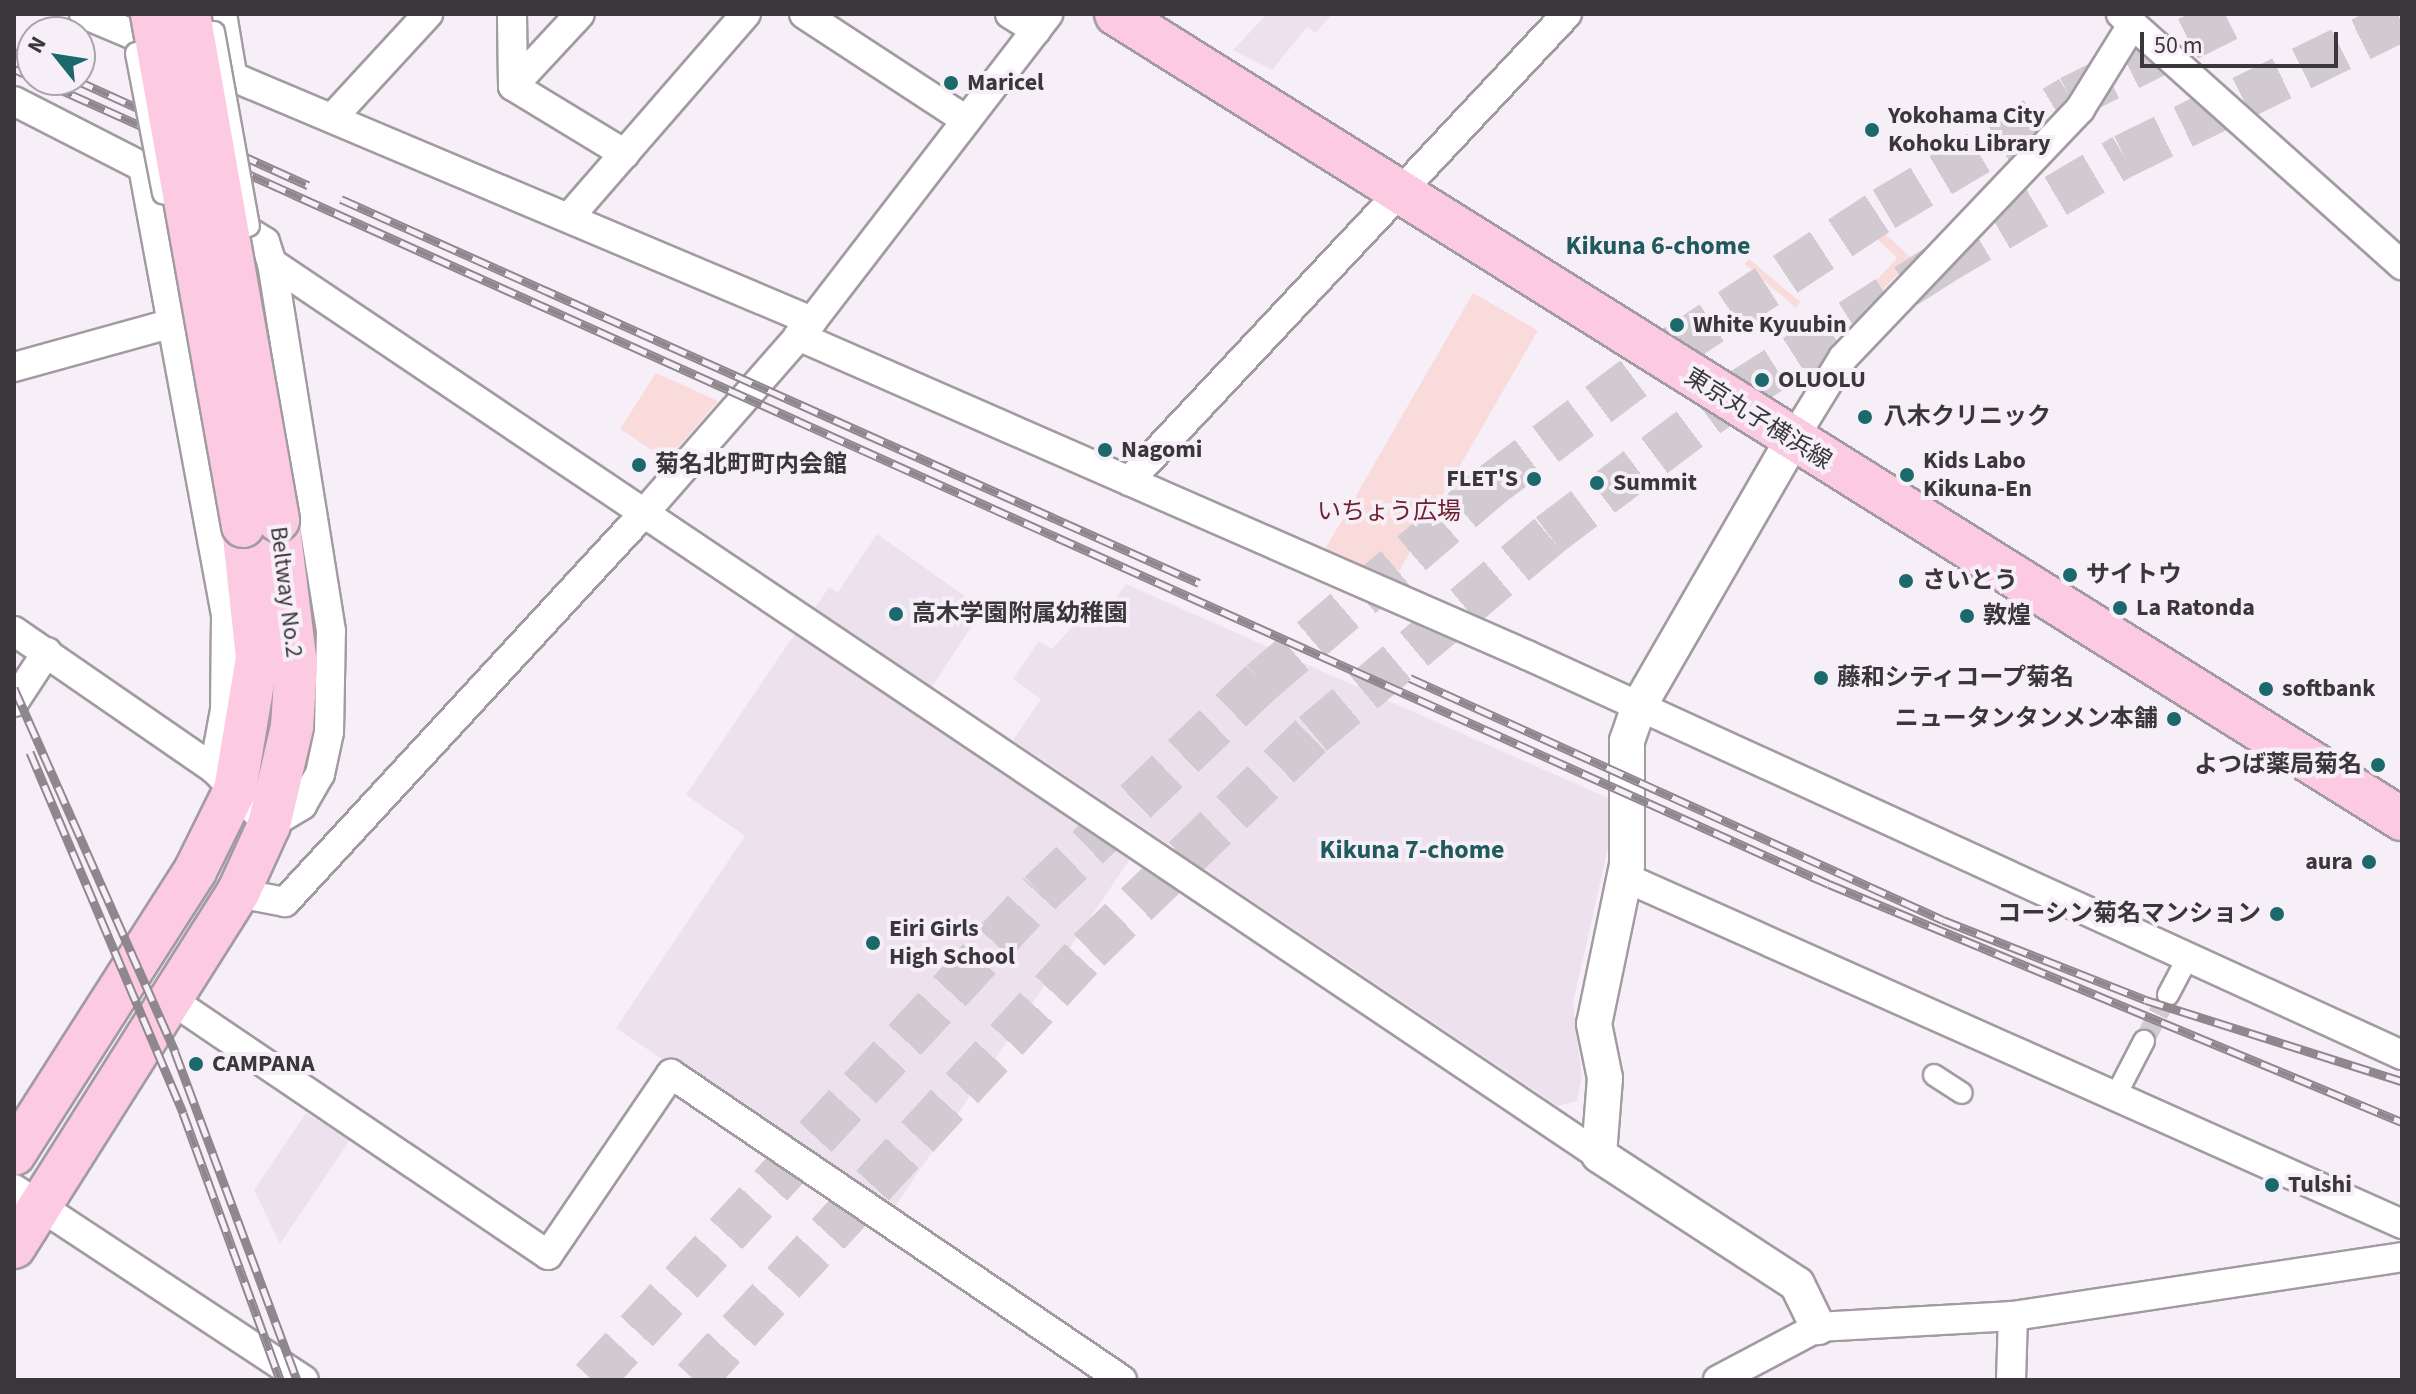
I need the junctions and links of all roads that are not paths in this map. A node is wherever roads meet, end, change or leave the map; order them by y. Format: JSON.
{"nodes":[{"id":1,"x":152,"y":14,"type":"edge"},
{"id":2,"x":428,"y":14,"type":"edge"},
{"id":3,"x":512,"y":14,"type":"edge"},
{"id":4,"x":580,"y":14,"type":"edge"},
{"id":5,"x":746,"y":14,"type":"edge"},
{"id":6,"x":804,"y":14,"type":"edge"},
{"id":7,"x":1010,"y":14,"type":"edge"},
{"id":8,"x":1116,"y":14,"type":"edge"},
{"id":9,"x":1567,"y":14,"type":"edge"},
{"id":10,"x":102,"y":17,"type":"edge"},
{"id":11,"x":2126,"y":19,"type":"edge"},
{"id":12,"x":208,"y":20,"type":"edge"},
{"id":13,"x":1042,"y":22,"type":"edge"},
{"id":14,"x":136,"y":53,"type":"dead end"},
{"id":15,"x":232,"y":74,"type":"junction"},
{"id":16,"x":513,"y":86,"type":"junction"},
{"id":17,"x":14,"y":101,"type":"edge"},
{"id":18,"x":334,"y":116,"type":"junction"},
{"id":19,"x":966,"y":120,"type":"junction"},
{"id":20,"x":625,"y":154,"type":"junction"},
{"id":21,"x":143,"y":167,"type":"junction"},
{"id":22,"x":1400,"y":193,"type":"junction"},
{"id":23,"x":571,"y":215,"type":"junction"},
{"id":24,"x":249,"y":226,"type":"dead end"},
{"id":25,"x":171,"y":237,"type":"dead end"},
{"id":26,"x":272,"y":263,"type":"junction"},
{"id":27,"x":2402,"y":265,"type":"edge"},
{"id":28,"x":173,"y":323,"type":"junction"},
{"id":29,"x":805,"y":329,"type":"junction"},
{"id":30,"x":14,"y":367,"type":"edge"},
{"id":31,"x":1792,"y":441,"type":"junction"},
{"id":32,"x":1129,"y":481,"type":"junction"},
{"id":33,"x":645,"y":512,"type":"junction"},
{"id":34,"x":260,"y":523,"type":"junction"},
{"id":35,"x":14,"y":631,"type":"edge"},
{"id":36,"x":47,"y":652,"type":"junction"},
{"id":37,"x":14,"y":702,"type":"edge"},
{"id":38,"x":1639,"y":706,"type":"junction"},
{"id":39,"x":225,"y":780,"type":"junction"},
{"id":40,"x":2402,"y":819,"type":"edge"},
{"id":41,"x":269,"y":825,"type":"junction"},
{"id":42,"x":1624,"y":877,"type":"junction"},
{"id":43,"x":238,"y":893,"type":"junction"},
{"id":44,"x":2188,"y":957,"type":"junction"},
{"id":45,"x":2168,"y":995,"type":"tunnel mouth"},
{"id":46,"x":173,"y":1001,"type":"junction"},
{"id":47,"x":2144,"y":1041,"type":"tunnel mouth"},
{"id":48,"x":2402,"y":1055,"type":"edge"},
{"id":49,"x":1934,"y":1075,"type":"dead end"},
{"id":50,"x":1962,"y":1093,"type":"dead end"},
{"id":51,"x":2116,"y":1095,"type":"junction"},
{"id":52,"x":14,"y":1154,"type":"edge"},
{"id":53,"x":1599,"y":1155,"type":"junction"},
{"id":54,"x":27,"y":1198,"type":"edge"},
{"id":55,"x":2402,"y":1224,"type":"edge"},
{"id":56,"x":14,"y":1247,"type":"edge"},
{"id":57,"x":2402,"y":1257,"type":"edge"},
{"id":58,"x":2013,"y":1316,"type":"junction"},
{"id":59,"x":1818,"y":1327,"type":"junction"},
{"id":60,"x":1765,"y":1370,"type":"edge"},
{"id":61,"x":304,"y":1380,"type":"edge"},
{"id":62,"x":1122,"y":1380,"type":"edge"},
{"id":63,"x":1718,"y":1380,"type":"edge"},
{"id":64,"x":2011,"y":1380,"type":"edge"}],
"edges":[{"from":1,"to":34,"type":"main road","name":"Beltway No.2","bridge":true},
{"from":2,"to":18,"type":"street"},
{"from":3,"to":16,"type":"street"},
{"from":4,"to":16,"type":"street"},
{"from":5,"to":20,"type":"street"},
{"from":6,"to":19,"type":"street"},
{"from":7,"to":13,"type":"street"},
{"from":8,"to":22,"type":"main road","name":"東京丸子横浜線"},
{"from":9,"to":22,"type":"street"},
{"from":10,"to":15,"type":"street"},
{"from":11,"to":27,"type":"street"},
{"from":11,"to":31,"type":"street"},
{"from":12,"to":15,"type":"street"},
{"from":12,"to":24,"type":"street","bridge":true},
{"from":12,"to":34,"type":"main road","name":"Beltway No.2","bridge":true},
{"from":13,"to":19,"type":"street"},
{"from":14,"to":25,"type":"street","bridge":true},
{"from":15,"to":18,"type":"street"},
{"from":16,"to":20,"type":"street"},
{"from":17,"to":21,"type":"street"},
{"from":18,"to":23,"type":"street"},
{"from":19,"to":29,"type":"street"},
{"from":20,"to":23,"type":"street"},
{"from":21,"to":26,"type":"street"},
{"from":21,"to":28,"type":"street"},
{"from":22,"to":31,"type":"main road","name":"東京丸子横浜線"},
{"from":22,"to":32,"type":"street"},
{"from":23,"to":29,"type":"street"},
{"from":26,"to":33,"type":"street"},
{"from":26,"to":41,"type":"street"},
{"from":28,"to":30,"type":"street"},
{"from":28,"to":39,"type":"street"},
{"from":29,"to":32,"type":"street"},
{"from":29,"to":33,"type":"street"},
{"from":31,"to":38,"type":"street"},
{"from":31,"to":40,"type":"main road","name":"東京丸子横浜線"},
{"from":32,"to":38,"type":"street"},
{"from":33,"to":43,"type":"street"},
{"from":33,"to":53,"type":"street"},
{"from":34,"to":39,"type":"main road","name":"Beltway No.2"},
{"from":34,"to":41,"type":"main road","name":"Beltway No.2"},
{"from":35,"to":36,"type":"street"},
{"from":36,"to":37,"type":"street"},
{"from":36,"to":39,"type":"street"},
{"from":38,"to":42,"type":"street"},
{"from":38,"to":44,"type":"street"},
{"from":39,"to":41,"type":"street"},
{"from":39,"to":52,"type":"main road","name":"Beltway No.2"},
{"from":41,"to":43,"type":"main road","name":"Beltway No.2"},
{"from":42,"to":51,"type":"street"},
{"from":42,"to":53,"type":"street"},
{"from":43,"to":46,"type":"main road","name":"Beltway No.2"},
{"from":44,"to":45,"type":"street"},
{"from":44,"to":48,"type":"street"},
{"from":46,"to":54,"type":"main road","name":"Beltway No.2"},
{"from":46,"to":62,"type":"street"},
{"from":47,"to":51,"type":"street"},
{"from":49,"to":50,"type":"street"},
{"from":51,"to":55,"type":"street"},
{"from":53,"to":59,"type":"street"},
{"from":54,"to":56,"type":"main road","name":"Beltway No.2"},
{"from":54,"to":61,"type":"street"},
{"from":57,"to":58,"type":"street"},
{"from":58,"to":59,"type":"street"},
{"from":58,"to":64,"type":"street"},
{"from":59,"to":60,"type":"street"},
{"from":60,"to":63,"type":"street"}]}
